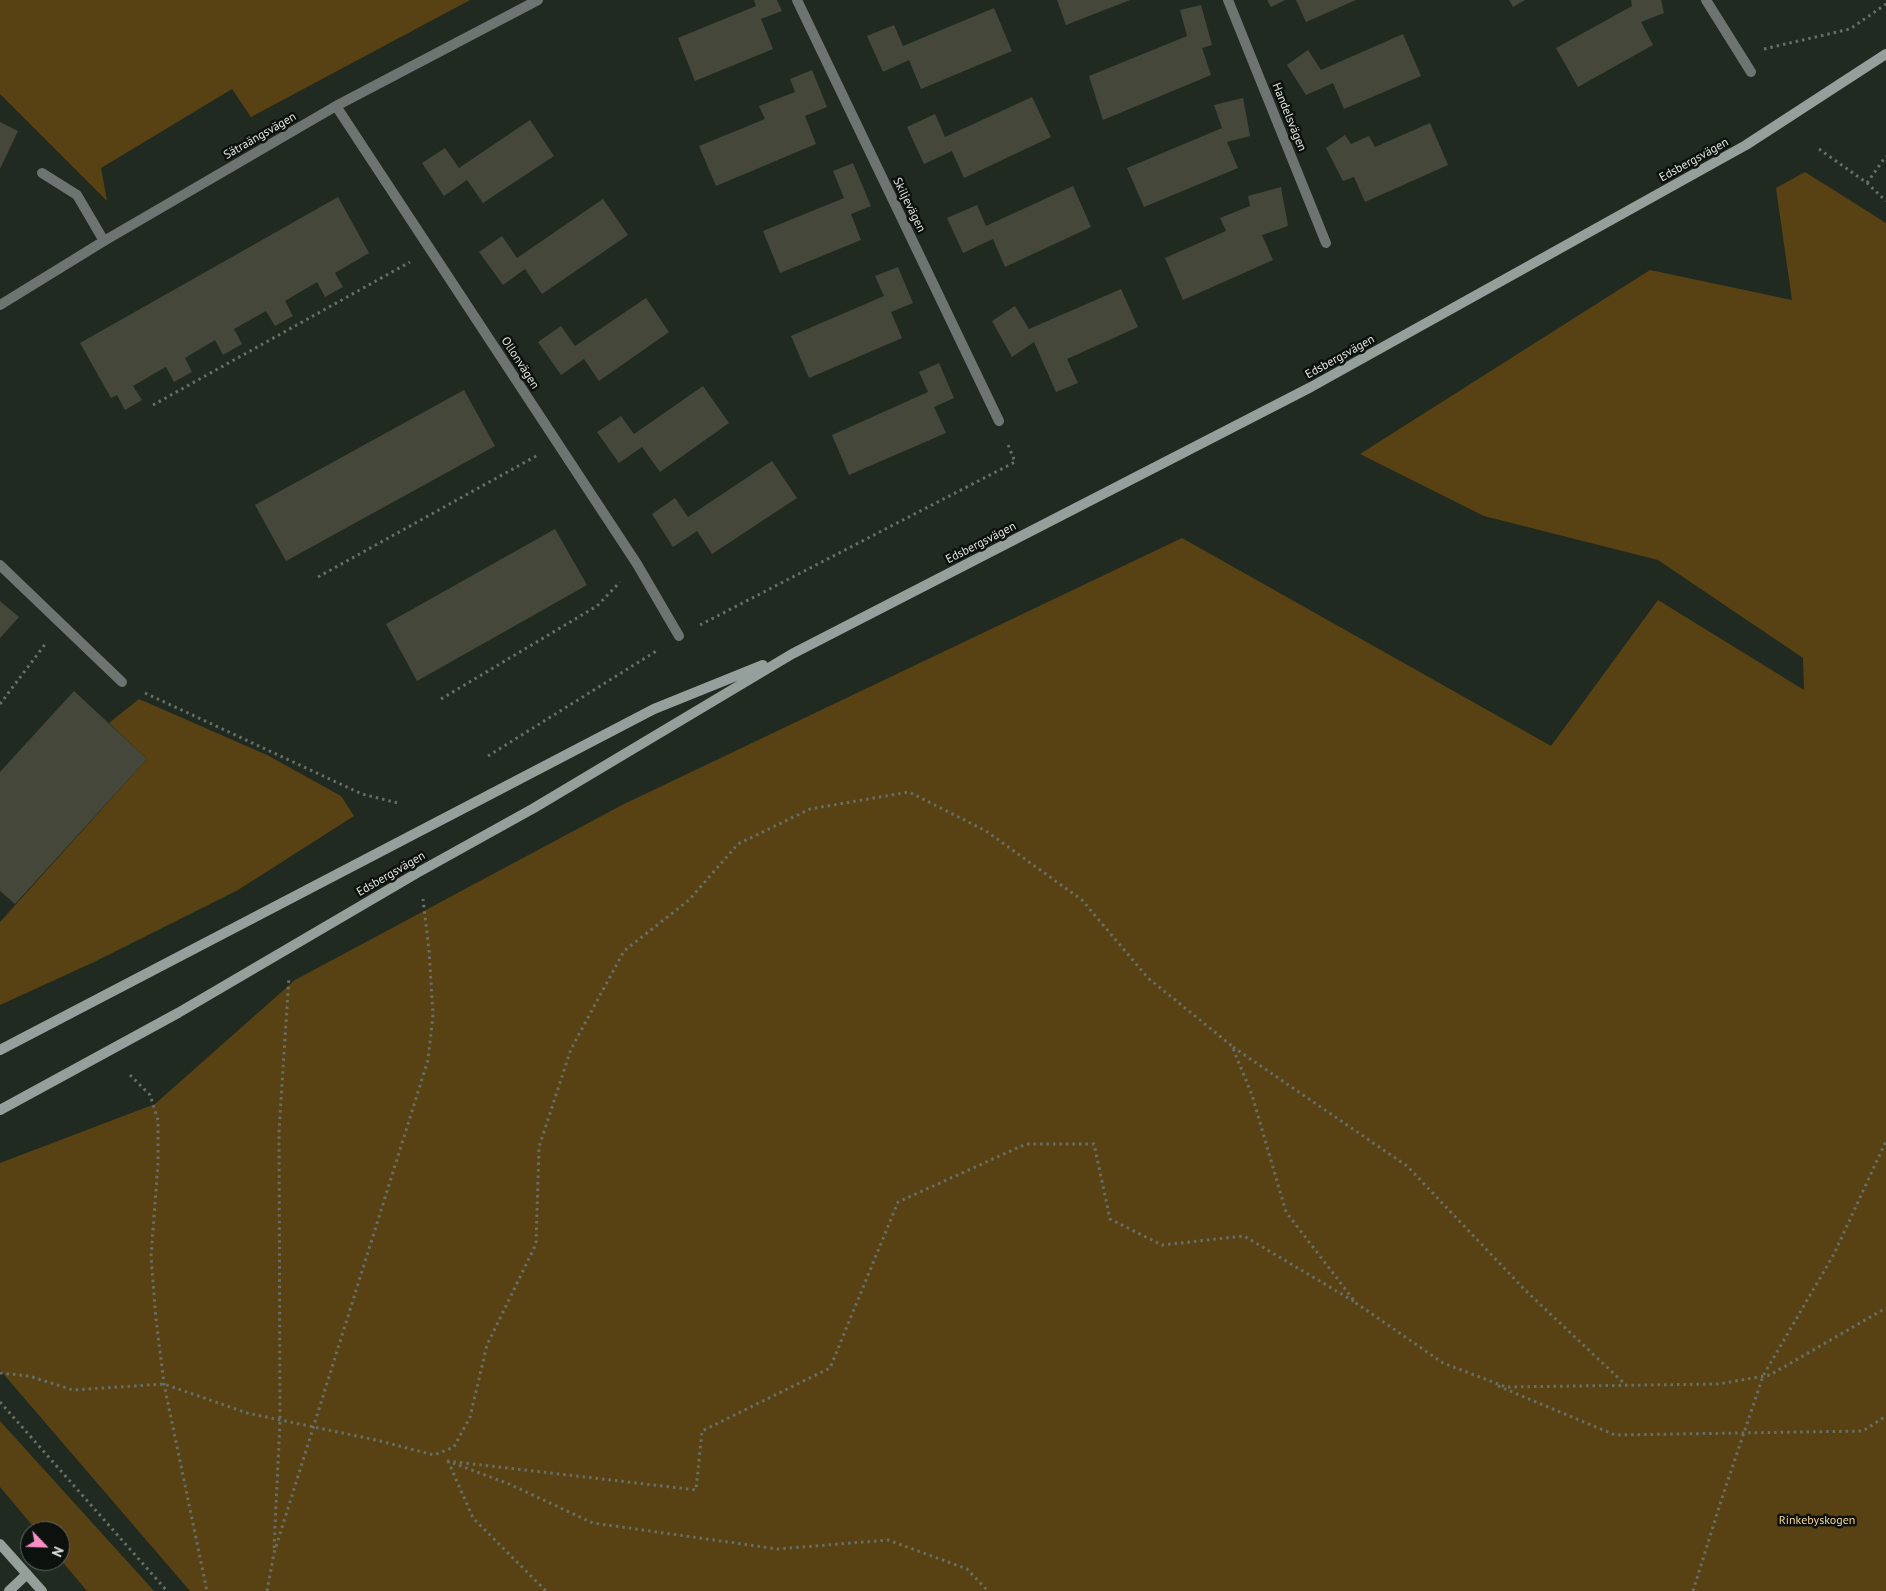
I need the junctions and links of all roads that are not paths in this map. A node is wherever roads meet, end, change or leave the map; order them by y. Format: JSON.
{"nodes":[{"id":1,"x":538,"y":0,"type":"edge"},
{"id":2,"x":797,"y":0,"type":"edge"},
{"id":3,"x":1228,"y":0,"type":"edge"},
{"id":4,"x":1706,"y":0,"type":"edge"},
{"id":5,"x":1886,"y":54,"type":"edge"},
{"id":6,"x":1751,"y":72,"type":"dead end"},
{"id":7,"x":336,"y":106,"type":"junction"},
{"id":8,"x":42,"y":173,"type":"dead end"},
{"id":9,"x":104,"y":241,"type":"junction"},
{"id":10,"x":1326,"y":243,"type":"dead end"},
{"id":11,"x":0,"y":305,"type":"edge"},
{"id":12,"x":999,"y":421,"type":"road end"},
{"id":13,"x":0,"y":565,"type":"edge"},
{"id":14,"x":679,"y":636,"type":"road end"},
{"id":15,"x":792,"y":654,"type":"junction"},
{"id":16,"x":122,"y":682,"type":"road end"},
{"id":17,"x":0,"y":1050,"type":"edge"},
{"id":18,"x":0,"y":1110,"type":"edge"},
{"id":19,"x":0,"y":1544,"type":"edge"},
{"id":20,"x":28,"y":1574,"type":"junction"},
{"id":21,"x":9,"y":1591,"type":"edge"},
{"id":22,"x":42,"y":1591,"type":"edge"}],
"edges":[{"from":1,"to":7,"type":"street","name":"Sätraängsvägen"},
{"from":2,"to":12,"type":"street","name":"Skiljevägen"},
{"from":3,"to":10,"type":"street","name":"Handelsvägen"},
{"from":4,"to":6,"type":"street"},
{"from":5,"to":15,"type":"main road","name":"Edsbergsvägen"},
{"from":7,"to":9,"type":"street","name":"Sätraängsvägen"},
{"from":7,"to":14,"type":"street","name":"Ollonvägen"},
{"from":8,"to":9,"type":"street"},
{"from":9,"to":11,"type":"street","name":"Sätraängsvägen"},
{"from":13,"to":16,"type":"street"},
{"from":15,"to":17,"type":"main road","name":"Edsbergsvägen"},
{"from":15,"to":18,"type":"main road","name":"Edsbergsvägen"},
{"from":19,"to":20,"type":"main road"},
{"from":20,"to":21,"type":"main road"},
{"from":20,"to":22,"type":"main road"}]}
